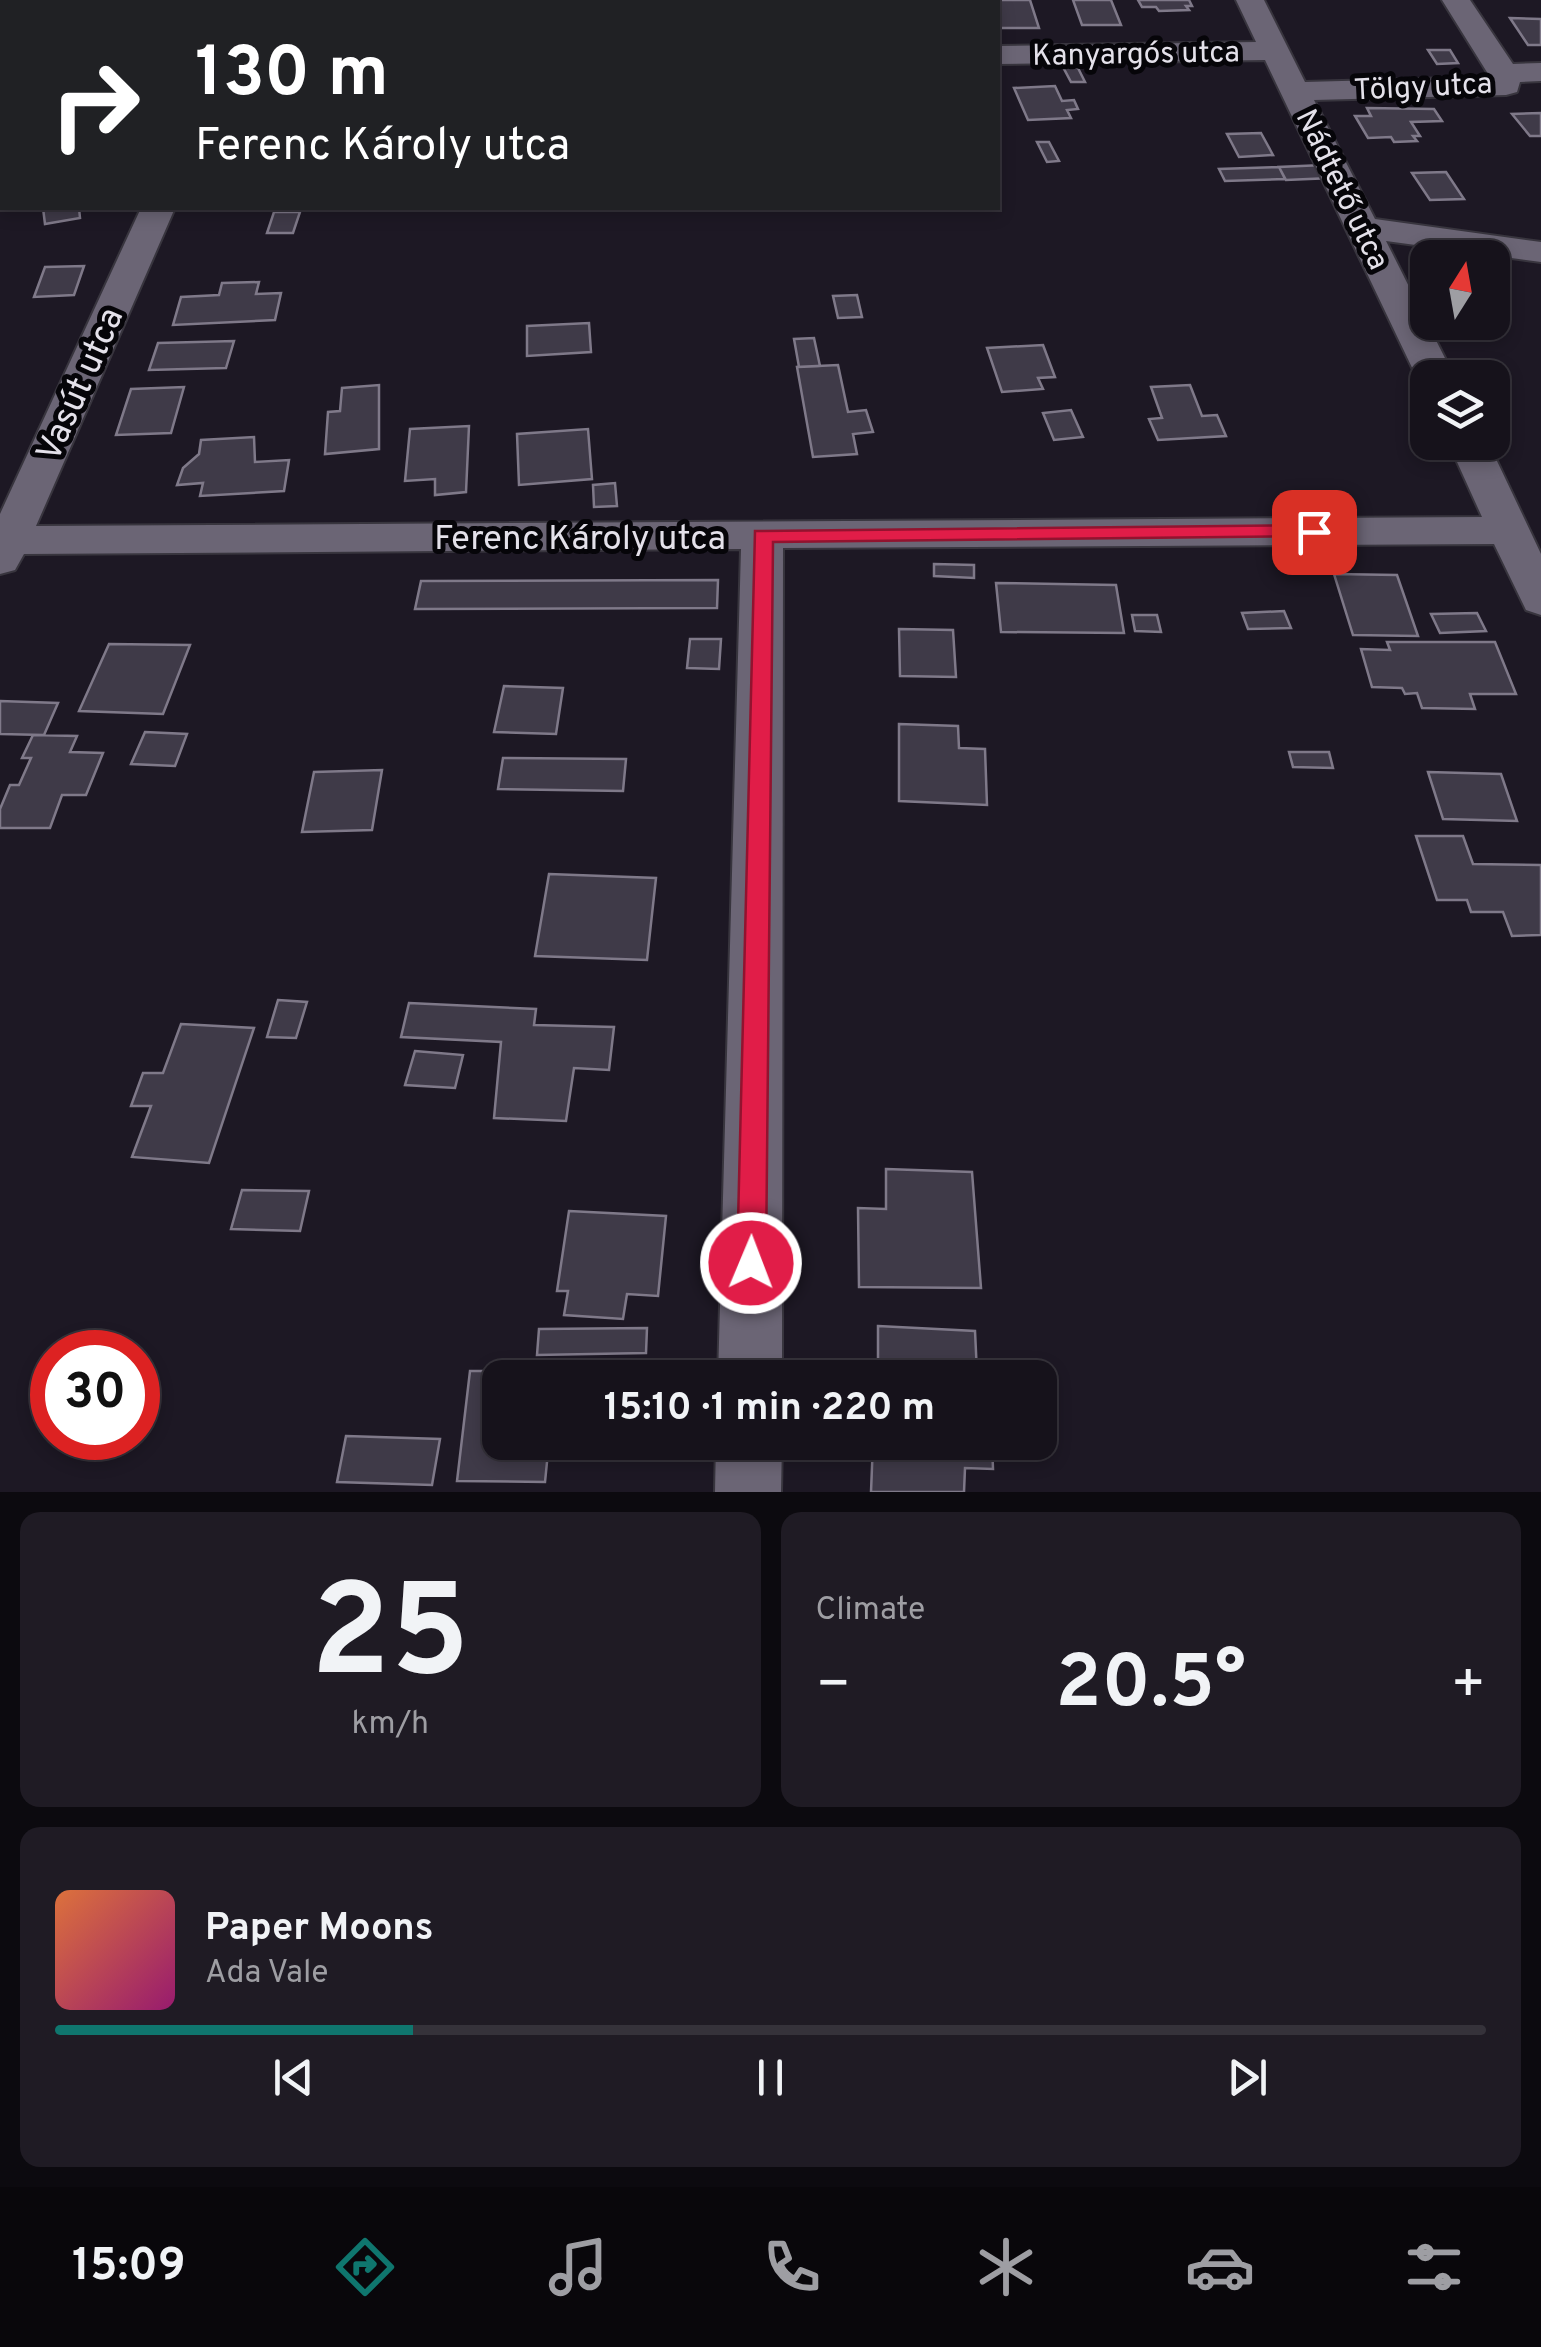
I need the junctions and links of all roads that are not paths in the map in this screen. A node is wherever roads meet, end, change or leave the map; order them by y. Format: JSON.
{"nodes":[{"id":1,"x":1250,"y":0,"type":"edge"},
{"id":2,"x":1456,"y":0,"type":"edge"},
{"id":3,"x":1275,"y":51,"type":"junction"},
{"id":4,"x":1000,"y":54,"type":"edge"},
{"id":5,"x":1541,"y":72,"type":"edge"},
{"id":6,"x":1504,"y":73,"type":"junction"},
{"id":7,"x":1295,"y":92,"type":"junction"},
{"id":8,"x":157,"y":210,"type":"edge"},
{"id":9,"x":1362,"y":228,"type":"junction"},
{"id":10,"x":1541,"y":252,"type":"edge"},
{"id":11,"x":1427,"y":360,"type":"edge"},
{"id":12,"x":1477,"y":460,"type":"edge"},
{"id":13,"x":1511,"y":530,"type":"junction"},
{"id":14,"x":762,"y":536,"type":"junction"},
{"id":15,"x":4,"y":550,"type":"edge"},
{"id":16,"x":1541,"y":600,"type":"edge"},
{"id":17,"x":750,"y":1360,"type":"edge"},
{"id":18,"x":748,"y":1460,"type":"edge"},
{"id":19,"x":748,"y":1492,"type":"edge"}],
"edges":[{"from":1,"to":3,"type":"street","name":"Nádtető utca"},
{"from":2,"to":6,"type":"street"},
{"from":3,"to":4,"type":"street","name":"Kanyargós utca"},
{"from":3,"to":7,"type":"street","name":"Nádtető utca"},
{"from":5,"to":6,"type":"street","name":"Tölgy utca"},
{"from":6,"to":7,"type":"street","name":"Tölgy utca"},
{"from":7,"to":9,"type":"street","name":"Nádtető utca"},
{"from":8,"to":15,"type":"street","name":"Vasút utca"},
{"from":9,"to":10,"type":"street"},
{"from":9,"to":11,"type":"street","name":"Nádtető utca"},
{"from":12,"to":13,"type":"street"},
{"from":13,"to":14,"type":"street","name":"Ferenc Károly utca"},
{"from":13,"to":16,"type":"street"},
{"from":14,"to":15,"type":"street","name":"Ferenc Károly utca"},
{"from":14,"to":17,"type":"street"},
{"from":18,"to":19,"type":"street"}]}
